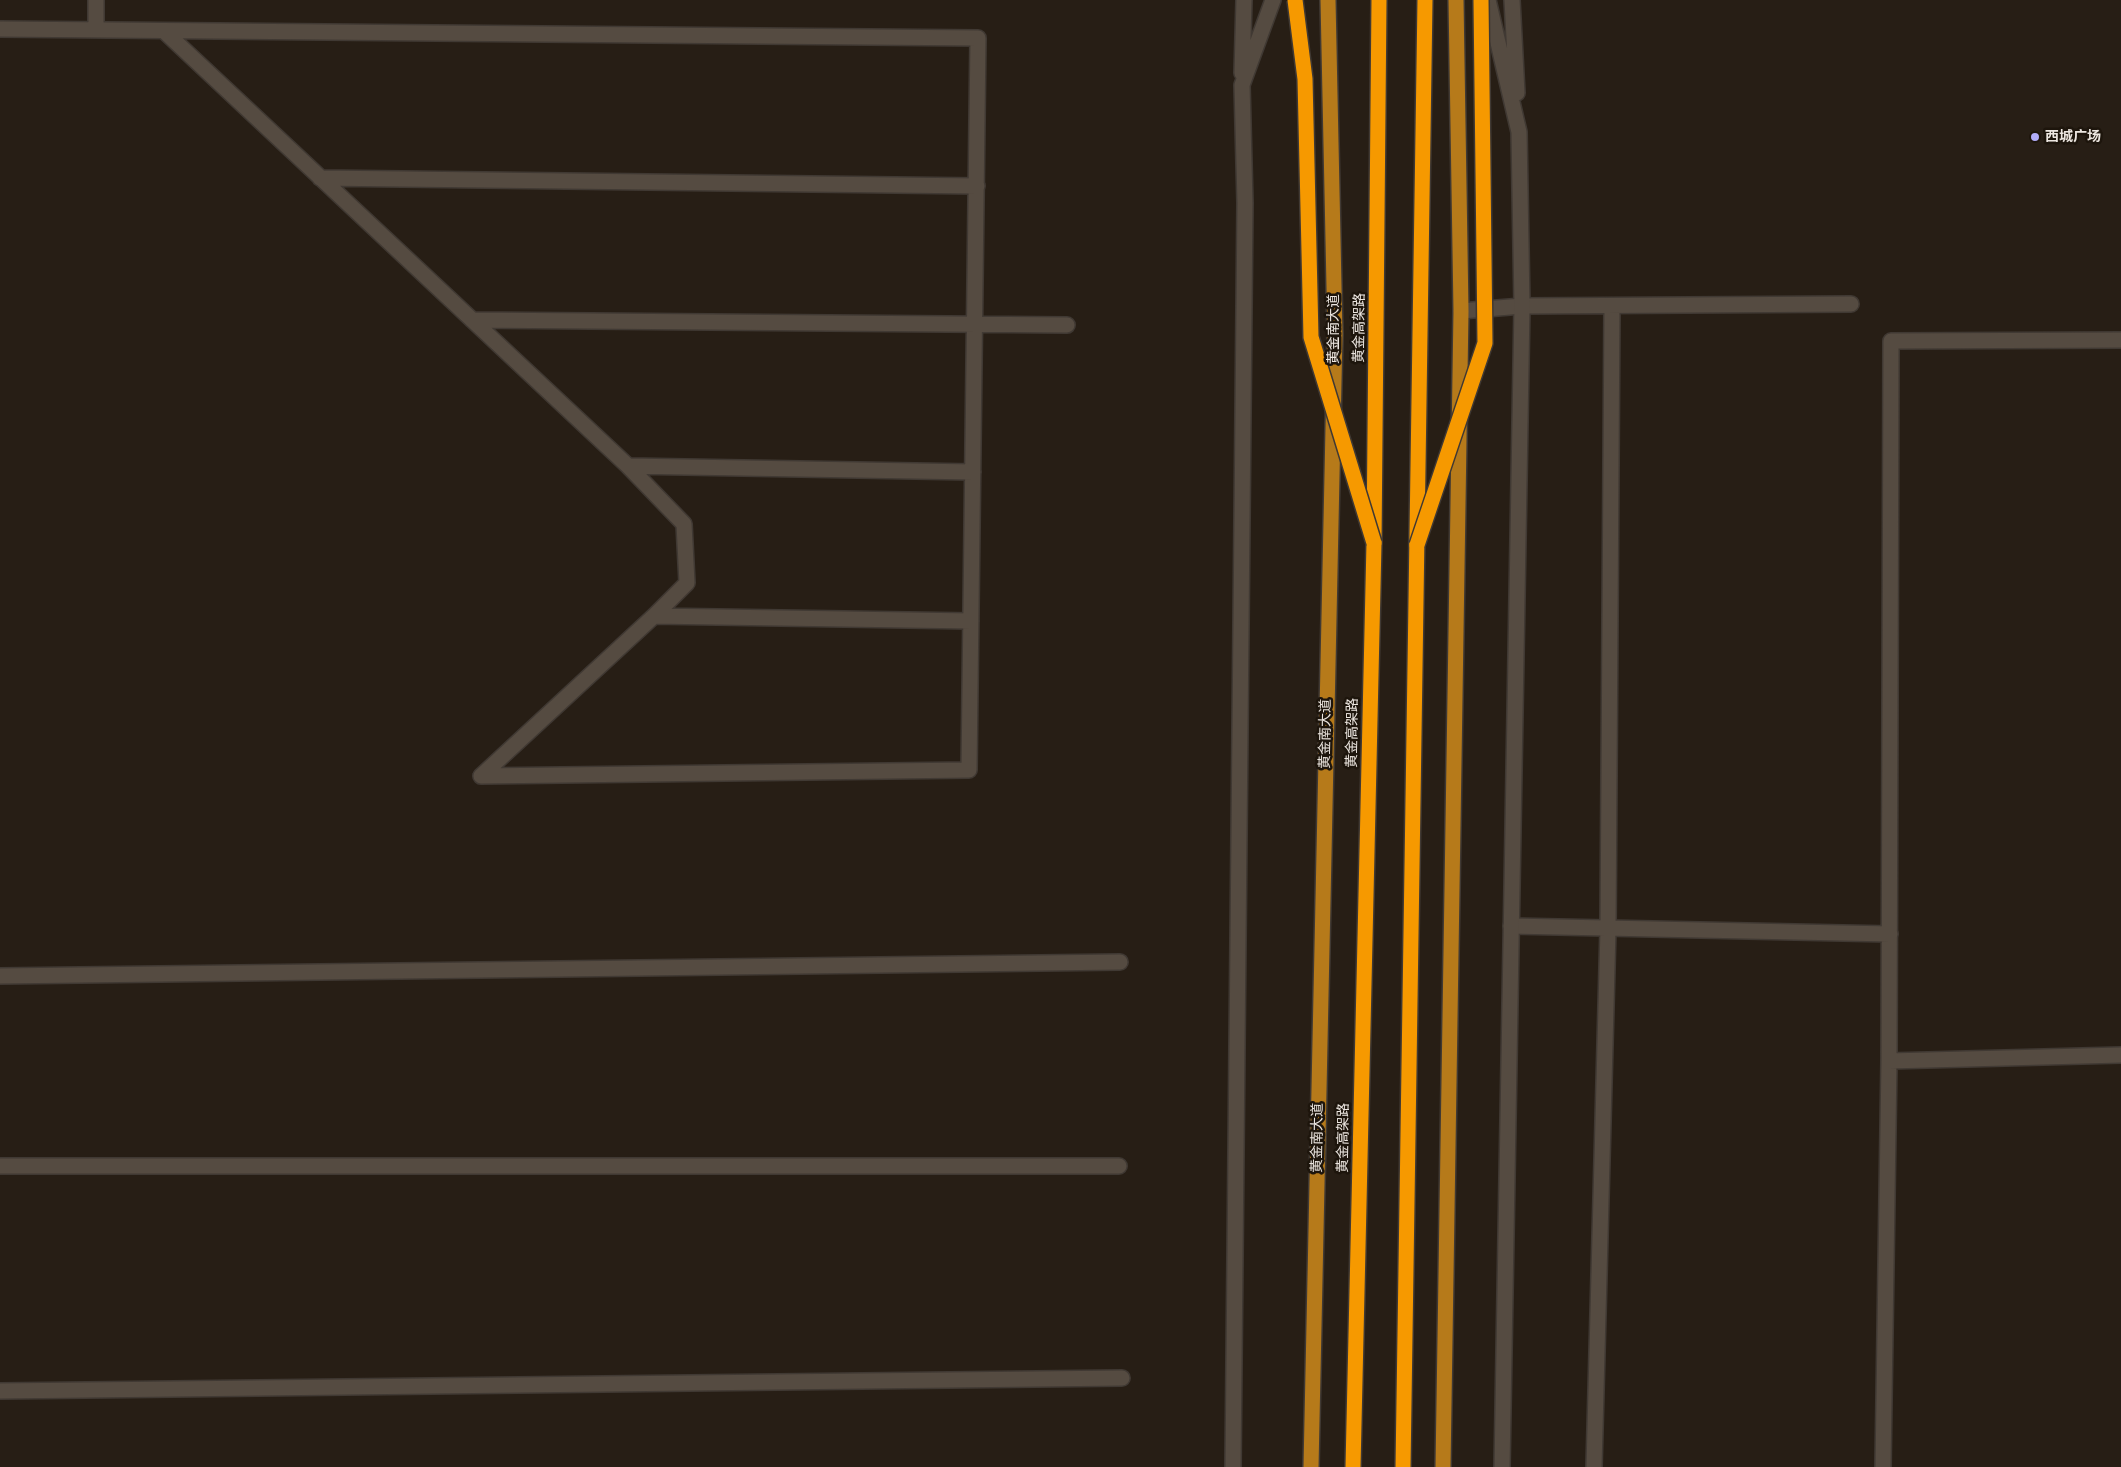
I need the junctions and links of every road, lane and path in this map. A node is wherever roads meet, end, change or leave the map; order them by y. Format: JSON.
{"nodes":[{"id":1,"x":96,"y":0,"type":"edge"},
{"id":2,"x":1244,"y":0,"type":"edge"},
{"id":3,"x":1272,"y":0,"type":"edge"},
{"id":4,"x":1295,"y":0,"type":"edge"},
{"id":5,"x":1328,"y":0,"type":"edge"},
{"id":6,"x":1379,"y":0,"type":"edge"},
{"id":7,"x":1425,"y":0,"type":"edge"},
{"id":8,"x":1456,"y":0,"type":"edge"},
{"id":9,"x":1481,"y":0,"type":"edge"},
{"id":10,"x":1488,"y":0,"type":"edge"},
{"id":11,"x":1512,"y":0,"type":"edge"},
{"id":12,"x":0,"y":30,"type":"edge"},
{"id":13,"x":96,"y":30,"type":"junction"},
{"id":14,"x":164,"y":31,"type":"junction"},
{"id":15,"x":1242,"y":86,"type":"junction"},
{"id":16,"x":1519,"y":132,"type":"junction"},
{"id":17,"x":320,"y":178,"type":"junction"},
{"id":18,"x":977,"y":186,"type":"junction"},
{"id":19,"x":1850,"y":304,"type":"dead end"},
{"id":20,"x":1522,"y":306,"type":"junction"},
{"id":21,"x":1612,"y":306,"type":"junction"},
{"id":22,"x":1461,"y":311,"type":"junction"},
{"id":23,"x":472,"y":320,"type":"junction"},
{"id":24,"x":975,"y":324,"type":"junction"},
{"id":25,"x":1067,"y":325,"type":"dead end"},
{"id":26,"x":2121,"y":340,"type":"edge"},
{"id":27,"x":628,"y":466,"type":"junction"},
{"id":28,"x":973,"y":472,"type":"junction"},
{"id":29,"x":1374,"y":543,"type":"junction"},
{"id":30,"x":1417,"y":545,"type":"junction"},
{"id":31,"x":654,"y":616,"type":"junction"},
{"id":32,"x":970,"y":620,"type":"junction"},
{"id":33,"x":1511,"y":926,"type":"junction"},
{"id":34,"x":1608,"y":930,"type":"junction"},
{"id":35,"x":1890,"y":934,"type":"junction"},
{"id":36,"x":1120,"y":962,"type":"dead end"},
{"id":37,"x":0,"y":976,"type":"edge"},
{"id":38,"x":2121,"y":1055,"type":"edge"},
{"id":39,"x":1889,"y":1061,"type":"junction"},
{"id":40,"x":0,"y":1166,"type":"edge"},
{"id":41,"x":1119,"y":1166,"type":"dead end"},
{"id":42,"x":1122,"y":1378,"type":"dead end"},
{"id":43,"x":0,"y":1391,"type":"edge"},
{"id":44,"x":1233,"y":1467,"type":"edge"},
{"id":45,"x":1311,"y":1467,"type":"edge"},
{"id":46,"x":1353,"y":1467,"type":"edge"},
{"id":47,"x":1402,"y":1467,"type":"edge"},
{"id":48,"x":1443,"y":1467,"type":"edge"},
{"id":49,"x":1502,"y":1467,"type":"edge"},
{"id":50,"x":1594,"y":1467,"type":"edge"},
{"id":51,"x":1883,"y":1467,"type":"edge"}],
"edges":[{"from":1,"to":13,"type":"street"},
{"from":2,"to":15,"type":"street"},
{"from":3,"to":15,"type":"street"},
{"from":4,"to":29,"type":"highway","bridge":true},
{"from":5,"to":45,"type":"main road","name":"黄金南大道"},
{"from":6,"to":29,"type":"highway","name":"黄金高架路"},
{"from":7,"to":30,"type":"highway"},
{"from":8,"to":22,"type":"main road"},
{"from":9,"to":30,"type":"highway","bridge":true},
{"from":10,"to":16,"type":"street"},
{"from":11,"to":16,"type":"street"},
{"from":12,"to":13,"type":"street"},
{"from":13,"to":14,"type":"street"},
{"from":14,"to":17,"type":"street"},
{"from":14,"to":18,"type":"street"},
{"from":15,"to":44,"type":"street"},
{"from":16,"to":20,"type":"street"},
{"from":17,"to":18,"type":"street"},
{"from":17,"to":23,"type":"street"},
{"from":18,"to":24,"type":"street"},
{"from":19,"to":21,"type":"street"},
{"from":20,"to":21,"type":"street"},
{"from":20,"to":22,"type":"street"},
{"from":20,"to":33,"type":"street"},
{"from":21,"to":34,"type":"street"},
{"from":22,"to":48,"type":"main road"},
{"from":23,"to":24,"type":"street"},
{"from":23,"to":27,"type":"street"},
{"from":24,"to":25,"type":"street"},
{"from":24,"to":28,"type":"street"},
{"from":26,"to":35,"type":"street"},
{"from":27,"to":28,"type":"street"},
{"from":27,"to":31,"type":"street"},
{"from":28,"to":32,"type":"street"},
{"from":29,"to":46,"type":"highway","name":"黄金高架路"},
{"from":30,"to":47,"type":"highway"},
{"from":31,"to":32,"type":"street"},
{"from":31,"to":32,"type":"street"},
{"from":33,"to":34,"type":"street"},
{"from":33,"to":49,"type":"street"},
{"from":34,"to":35,"type":"street"},
{"from":34,"to":50,"type":"street"},
{"from":35,"to":39,"type":"street"},
{"from":36,"to":37,"type":"street"},
{"from":38,"to":39,"type":"street"},
{"from":39,"to":51,"type":"street"},
{"from":40,"to":41,"type":"street"},
{"from":42,"to":43,"type":"street"}]}
